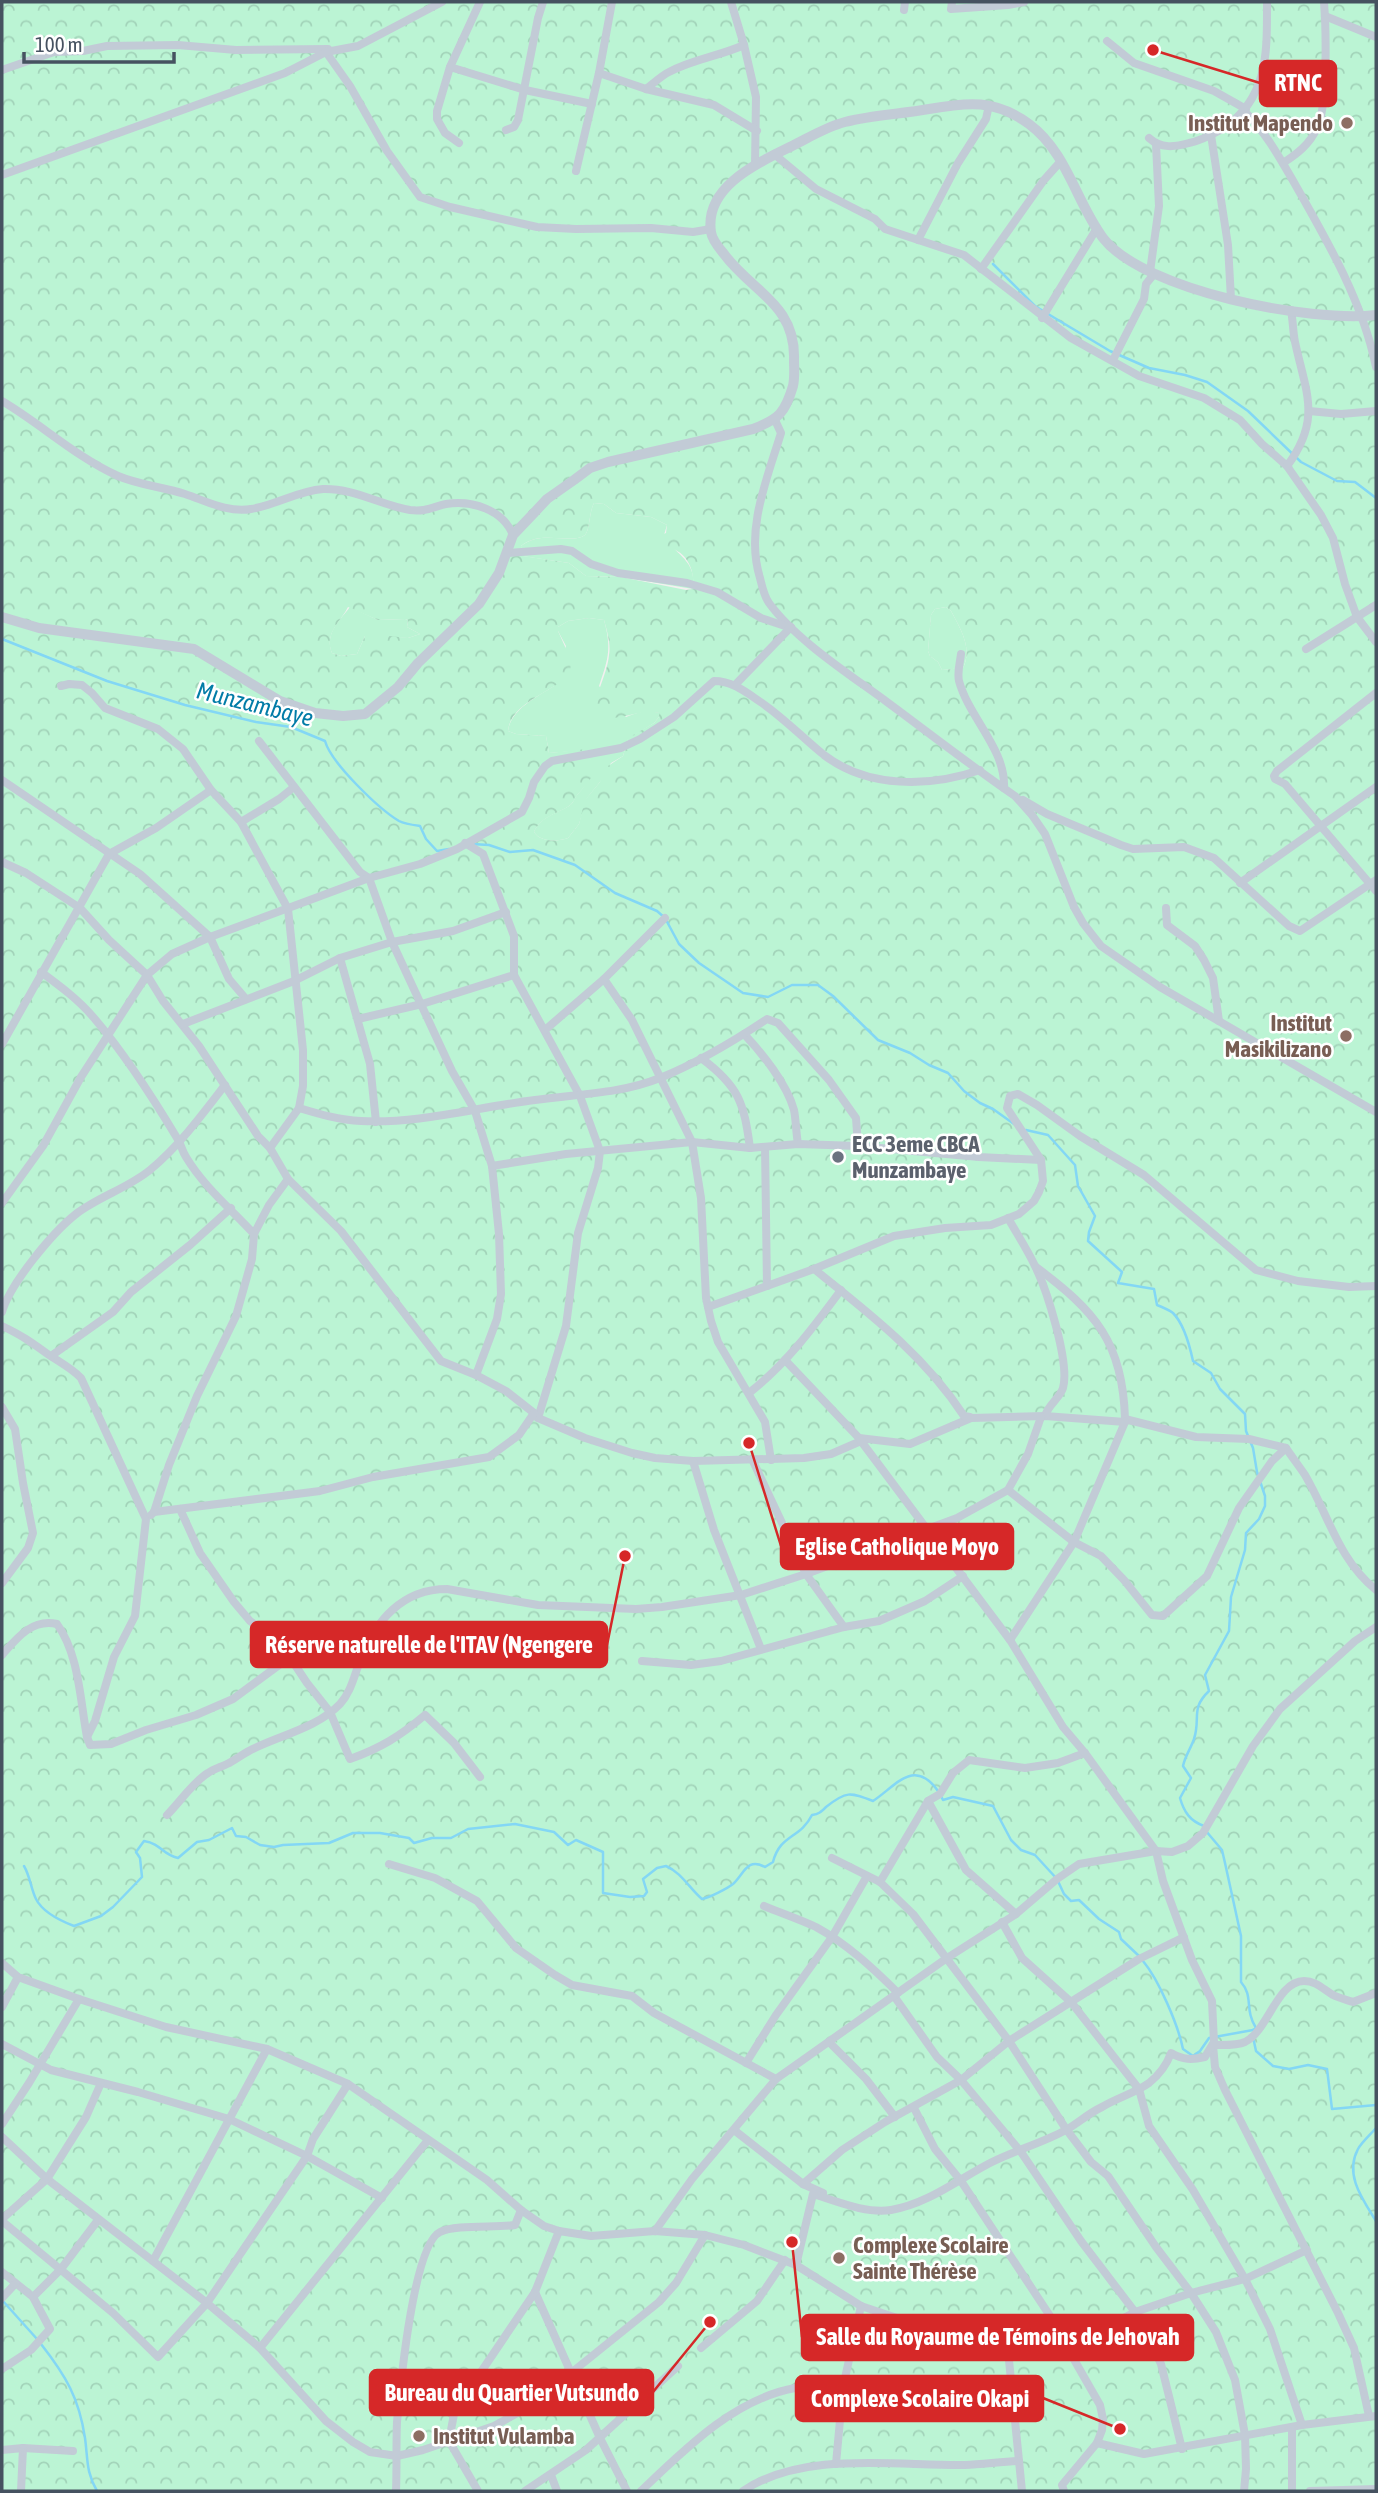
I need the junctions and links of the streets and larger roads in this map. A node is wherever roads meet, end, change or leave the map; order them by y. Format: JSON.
{"nodes":[{"id":1,"x":442,"y":2,"type":"edge"},
{"id":2,"x":480,"y":2,"type":"edge"},
{"id":3,"x":543,"y":2,"type":"edge"},
{"id":4,"x":612,"y":2,"type":"edge"},
{"id":5,"x":731,"y":2,"type":"edge"},
{"id":6,"x":952,"y":2,"type":"edge"},
{"id":7,"x":1024,"y":2,"type":"edge"},
{"id":8,"x":1267,"y":2,"type":"edge"},
{"id":9,"x":1324,"y":2,"type":"edge"},
{"id":10,"x":1325,"y":16,"type":"junction"},
{"id":11,"x":1376,"y":37,"type":"edge"},
{"id":12,"x":1107,"y":41,"type":"dead end"},
{"id":13,"x":358,"y":46,"type":"junction"},
{"id":14,"x":744,"y":46,"type":"junction"},
{"id":15,"x":326,"y":52,"type":"junction"},
{"id":16,"x":450,"y":67,"type":"junction"},
{"id":17,"x":2,"y":70,"type":"edge"},
{"id":18,"x":599,"y":73,"type":"junction"},
{"id":19,"x":646,"y":89,"type":"junction"},
{"id":20,"x":525,"y":90,"type":"junction"},
{"id":21,"x":592,"y":104,"type":"junction"},
{"id":22,"x":989,"y":105,"type":"junction"},
{"id":23,"x":1245,"y":110,"type":"junction"},
{"id":24,"x":506,"y":130,"type":"dead end"},
{"id":25,"x":757,"y":131,"type":"junction"},
{"id":26,"x":1212,"y":135,"type":"junction"},
{"id":27,"x":459,"y":143,"type":"dead end"},
{"id":28,"x":774,"y":154,"type":"junction"},
{"id":29,"x":1061,"y":161,"type":"junction"},
{"id":30,"x":1283,"y":163,"type":"junction"},
{"id":31,"x":755,"y":165,"type":"junction"},
{"id":32,"x":576,"y":171,"type":"dead end"},
{"id":33,"x":2,"y":175,"type":"edge"},
{"id":34,"x":1097,"y":228,"type":"junction"},
{"id":35,"x":711,"y":229,"type":"junction"},
{"id":36,"x":918,"y":240,"type":"junction"},
{"id":37,"x":981,"y":269,"type":"junction"},
{"id":38,"x":1152,"y":273,"type":"junction"},
{"id":39,"x":1231,"y":299,"type":"junction"},
{"id":40,"x":1291,"y":310,"type":"junction"},
{"id":41,"x":1376,"y":315,"type":"edge"},
{"id":42,"x":1360,"y":317,"type":"junction"},
{"id":43,"x":1042,"y":318,"type":"junction"},
{"id":44,"x":1113,"y":360,"type":"junction"},
{"id":45,"x":1376,"y":367,"type":"edge"},
{"id":46,"x":2,"y":401,"type":"edge"},
{"id":47,"x":1309,"y":411,"type":"junction"},
{"id":48,"x":1376,"y":411,"type":"edge"},
{"id":49,"x":775,"y":420,"type":"junction"},
{"id":50,"x":1287,"y":466,"type":"junction"},
{"id":51,"x":513,"y":535,"type":"junction"},
{"id":52,"x":507,"y":553,"type":"junction"},
{"id":53,"x":1376,"y":605,"type":"edge"},
{"id":54,"x":2,"y":617,"type":"edge"},
{"id":55,"x":1357,"y":617,"type":"junction"},
{"id":56,"x":791,"y":627,"type":"junction"},
{"id":57,"x":1376,"y":642,"type":"edge"},
{"id":58,"x":1306,"y":649,"type":"dead end"},
{"id":59,"x":961,"y":654,"type":"dead end"},
{"id":60,"x":735,"y":685,"type":"junction"},
{"id":61,"x":61,"y":686,"type":"dead end"},
{"id":62,"x":1376,"y":693,"type":"edge"},
{"id":63,"x":259,"y":741,"type":"dead end"},
{"id":64,"x":980,"y":770,"type":"junction"},
{"id":65,"x":2,"y":780,"type":"edge"},
{"id":66,"x":295,"y":786,"type":"junction"},
{"id":67,"x":1376,"y":787,"type":"edge"},
{"id":68,"x":1004,"y":788,"type":"junction"},
{"id":69,"x":211,"y":790,"type":"junction"},
{"id":70,"x":1015,"y":796,"type":"junction"},
{"id":71,"x":241,"y":822,"type":"junction"},
{"id":72,"x":1321,"y":827,"type":"junction"},
{"id":73,"x":461,"y":846,"type":"junction"},
{"id":74,"x":109,"y":854,"type":"junction"},
{"id":75,"x":2,"y":862,"type":"edge"},
{"id":76,"x":369,"y":878,"type":"junction"},
{"id":77,"x":1240,"y":883,"type":"junction"},
{"id":78,"x":1374,"y":885,"type":"edge"},
{"id":79,"x":80,"y":908,"type":"junction"},
{"id":80,"x":1166,"y":908,"type":"dead end"},
{"id":81,"x":288,"y":909,"type":"junction"},
{"id":82,"x":506,"y":912,"type":"junction"},
{"id":83,"x":666,"y":918,"type":"dead end"},
{"id":84,"x":210,"y":937,"type":"junction"},
{"id":85,"x":392,"y":942,"type":"junction"},
{"id":86,"x":340,"y":958,"type":"junction"},
{"id":87,"x":41,"y":972,"type":"junction"},
{"id":88,"x":147,"y":975,"type":"junction"},
{"id":89,"x":514,"y":975,"type":"junction"},
{"id":90,"x":604,"y":979,"type":"junction"},
{"id":91,"x":294,"y":981,"type":"junction"},
{"id":92,"x":247,"y":999,"type":"junction"},
{"id":93,"x":422,"y":1004,"type":"junction"},
{"id":94,"x":358,"y":1019,"type":"junction"},
{"id":95,"x":1219,"y":1021,"type":"junction"},
{"id":96,"x":183,"y":1024,"type":"junction"},
{"id":97,"x":545,"y":1030,"type":"junction"},
{"id":98,"x":744,"y":1034,"type":"junction"},
{"id":99,"x":107,"y":1035,"type":"junction"},
{"id":100,"x":2,"y":1044,"type":"edge"},
{"id":101,"x":701,"y":1058,"type":"junction"},
{"id":102,"x":661,"y":1077,"type":"junction"},
{"id":103,"x":225,"y":1085,"type":"junction"},
{"id":104,"x":580,"y":1096,"type":"junction"},
{"id":105,"x":299,"y":1108,"type":"junction"},
{"id":106,"x":475,"y":1111,"type":"junction"},
{"id":107,"x":1376,"y":1112,"type":"edge"},
{"id":108,"x":376,"y":1122,"type":"junction"},
{"id":109,"x":180,"y":1142,"type":"junction"},
{"id":110,"x":692,"y":1142,"type":"junction"},
{"id":111,"x":798,"y":1144,"type":"junction"},
{"id":112,"x":858,"y":1146,"type":"junction"},
{"id":113,"x":765,"y":1147,"type":"junction"},
{"id":114,"x":270,"y":1148,"type":"junction"},
{"id":115,"x":750,"y":1148,"type":"junction"},
{"id":116,"x":600,"y":1151,"type":"junction"},
{"id":117,"x":1041,"y":1160,"type":"junction"},
{"id":118,"x":492,"y":1166,"type":"junction"},
{"id":119,"x":288,"y":1180,"type":"junction"},
{"id":120,"x":2,"y":1203,"type":"edge"},
{"id":121,"x":231,"y":1208,"type":"junction"},
{"id":122,"x":1007,"y":1218,"type":"junction"},
{"id":123,"x":254,"y":1234,"type":"junction"},
{"id":124,"x":1036,"y":1266,"type":"junction"},
{"id":125,"x":814,"y":1269,"type":"junction"},
{"id":126,"x":767,"y":1286,"type":"junction"},
{"id":127,"x":1376,"y":1286,"type":"edge"},
{"id":128,"x":841,"y":1290,"type":"junction"},
{"id":129,"x":708,"y":1307,"type":"junction"},
{"id":130,"x":2,"y":1312,"type":"edge"},
{"id":131,"x":2,"y":1326,"type":"edge"},
{"id":132,"x":51,"y":1356,"type":"junction"},
{"id":133,"x":785,"y":1360,"type":"junction"},
{"id":134,"x":476,"y":1375,"type":"junction"},
{"id":135,"x":749,"y":1393,"type":"junction"},
{"id":136,"x":2,"y":1407,"type":"edge"},
{"id":137,"x":536,"y":1416,"type":"junction"},
{"id":138,"x":1043,"y":1416,"type":"junction"},
{"id":139,"x":971,"y":1418,"type":"junction"},
{"id":140,"x":1125,"y":1420,"type":"junction"},
{"id":141,"x":860,"y":1439,"type":"junction"},
{"id":142,"x":1286,"y":1448,"type":"junction"},
{"id":143,"x":752,"y":1458,"type":"junction"},
{"id":144,"x":771,"y":1460,"type":"junction"},
{"id":145,"x":693,"y":1461,"type":"junction"},
{"id":146,"x":1008,"y":1490,"type":"junction"},
{"id":147,"x":180,"y":1509,"type":"junction"},
{"id":148,"x":154,"y":1512,"type":"junction"},
{"id":149,"x":146,"y":1519,"type":"junction"},
{"id":150,"x":927,"y":1528,"type":"junction"},
{"id":151,"x":1074,"y":1542,"type":"junction"},
{"id":152,"x":806,"y":1574,"type":"junction"},
{"id":153,"x":963,"y":1576,"type":"junction"},
{"id":154,"x":2,"y":1583,"type":"edge"},
{"id":155,"x":1376,"y":1590,"type":"edge"},
{"id":156,"x":741,"y":1595,"type":"junction"},
{"id":157,"x":844,"y":1627,"type":"junction"},
{"id":158,"x":1376,"y":1627,"type":"edge"},
{"id":159,"x":1010,"y":1640,"type":"junction"},
{"id":160,"x":761,"y":1650,"type":"junction"},
{"id":161,"x":2,"y":1655,"type":"edge"},
{"id":162,"x":290,"y":1657,"type":"junction"},
{"id":163,"x":642,"y":1661,"type":"dead end"},
{"id":164,"x":330,"y":1712,"type":"junction"},
{"id":165,"x":87,"y":1737,"type":"junction"},
{"id":166,"x":1085,"y":1753,"type":"junction"},
{"id":167,"x":480,"y":1777,"type":"dead end"},
{"id":168,"x":928,"y":1801,"type":"junction"},
{"id":169,"x":167,"y":1815,"type":"dead end"},
{"id":170,"x":1156,"y":1851,"type":"junction"},
{"id":171,"x":832,"y":1858,"type":"dead end"},
{"id":172,"x":389,"y":1864,"type":"dead end"},
{"id":173,"x":867,"y":1876,"type":"junction"},
{"id":174,"x":880,"y":1882,"type":"junction"},
{"id":175,"x":764,"y":1906,"type":"dead end"},
{"id":176,"x":1016,"y":1914,"type":"junction"},
{"id":177,"x":1002,"y":1922,"type":"junction"},
{"id":178,"x":832,"y":1937,"type":"junction"},
{"id":179,"x":1184,"y":1937,"type":"junction"},
{"id":180,"x":947,"y":1958,"type":"junction"},
{"id":181,"x":2,"y":1963,"type":"edge"},
{"id":182,"x":18,"y":1977,"type":"junction"},
{"id":183,"x":1376,"y":1993,"type":"edge"},
{"id":184,"x":896,"y":1994,"type":"junction"},
{"id":185,"x":79,"y":1999,"type":"junction"},
{"id":186,"x":1071,"y":2002,"type":"junction"},
{"id":187,"x":2,"y":2007,"type":"edge"},
{"id":188,"x":1009,"y":2040,"type":"junction"},
{"id":189,"x":1213,"y":2040,"type":"junction"},
{"id":190,"x":830,"y":2043,"type":"junction"},
{"id":191,"x":2,"y":2044,"type":"edge"},
{"id":192,"x":267,"y":2049,"type":"junction"},
{"id":193,"x":746,"y":2063,"type":"junction"},
{"id":194,"x":39,"y":2066,"type":"junction"},
{"id":195,"x":775,"y":2079,"type":"junction"},
{"id":196,"x":961,"y":2080,"type":"junction"},
{"id":197,"x":101,"y":2083,"type":"junction"},
{"id":198,"x":348,"y":2084,"type":"junction"},
{"id":199,"x":1139,"y":2090,"type":"junction"},
{"id":200,"x":914,"y":2108,"type":"junction"},
{"id":201,"x":895,"y":2117,"type":"junction"},
{"id":202,"x":229,"y":2119,"type":"junction"},
{"id":203,"x":2,"y":2124,"type":"edge"},
{"id":204,"x":1066,"y":2129,"type":"junction"},
{"id":205,"x":734,"y":2130,"type":"junction"},
{"id":206,"x":2,"y":2137,"type":"edge"},
{"id":207,"x":428,"y":2140,"type":"junction"},
{"id":208,"x":1021,"y":2152,"type":"junction"},
{"id":209,"x":307,"y":2156,"type":"junction"},
{"id":210,"x":47,"y":2179,"type":"junction"},
{"id":211,"x":961,"y":2181,"type":"junction"},
{"id":212,"x":803,"y":2185,"type":"junction"},
{"id":213,"x":382,"y":2198,"type":"junction"},
{"id":214,"x":855,"y":2205,"type":"junction"},
{"id":215,"x":521,"y":2210,"type":"junction"},
{"id":216,"x":2,"y":2220,"type":"edge"},
{"id":217,"x":98,"y":2220,"type":"junction"},
{"id":218,"x":559,"y":2231,"type":"junction"},
{"id":219,"x":655,"y":2231,"type":"junction"},
{"id":220,"x":705,"y":2235,"type":"junction"},
{"id":221,"x":1307,"y":2250,"type":"junction"},
{"id":222,"x":785,"y":2260,"type":"junction"},
{"id":223,"x":153,"y":2261,"type":"junction"},
{"id":224,"x":796,"y":2265,"type":"junction"},
{"id":225,"x":61,"y":2269,"type":"junction"},
{"id":226,"x":2,"y":2273,"type":"edge"},
{"id":227,"x":1245,"y":2279,"type":"junction"},
{"id":228,"x":15,"y":2284,"type":"junction"},
{"id":229,"x":535,"y":2292,"type":"junction"},
{"id":230,"x":1191,"y":2293,"type":"junction"},
{"id":231,"x":33,"y":2297,"type":"junction"},
{"id":232,"x":2,"y":2298,"type":"edge"},
{"id":233,"x":207,"y":2303,"type":"junction"},
{"id":234,"x":861,"y":2306,"type":"junction"},
{"id":235,"x":1135,"y":2312,"type":"junction"},
{"id":236,"x":1007,"y":2340,"type":"junction"},
{"id":237,"x":260,"y":2347,"type":"junction"},
{"id":238,"x":701,"y":2348,"type":"dead end"},
{"id":239,"x":1070,"y":2352,"type":"junction"},
{"id":240,"x":678,"y":2366,"type":"dead end"},
{"id":241,"x":2,"y":2370,"type":"edge"},
{"id":242,"x":571,"y":2372,"type":"junction"},
{"id":243,"x":843,"y":2387,"type":"junction"},
{"id":244,"x":1373,"y":2416,"type":"edge"},
{"id":245,"x":1302,"y":2425,"type":"junction"},
{"id":246,"x":1292,"y":2428,"type":"junction"},
{"id":247,"x":1245,"y":2435,"type":"junction"},
{"id":248,"x":600,"y":2438,"type":"junction"},
{"id":249,"x":449,"y":2441,"type":"junction"},
{"id":250,"x":1097,"y":2443,"type":"junction"},
{"id":251,"x":23,"y":2448,"type":"junction"},
{"id":252,"x":1182,"y":2449,"type":"junction"},
{"id":253,"x":2,"y":2450,"type":"edge"},
{"id":254,"x":73,"y":2451,"type":"dead end"},
{"id":255,"x":397,"y":2456,"type":"junction"},
{"id":256,"x":1019,"y":2461,"type":"junction"},
{"id":257,"x":836,"y":2464,"type":"junction"},
{"id":258,"x":551,"y":2475,"type":"junction"},
{"id":259,"x":1376,"y":2489,"type":"edge"},
{"id":260,"x":21,"y":2491,"type":"edge"},
{"id":261,"x":396,"y":2491,"type":"edge"},
{"id":262,"x":478,"y":2491,"type":"edge"},
{"id":263,"x":524,"y":2491,"type":"edge"},
{"id":264,"x":558,"y":2491,"type":"edge"},
{"id":265,"x":626,"y":2491,"type":"edge"},
{"id":266,"x":640,"y":2491,"type":"edge"},
{"id":267,"x":743,"y":2491,"type":"edge"},
{"id":268,"x":1022,"y":2491,"type":"edge"},
{"id":269,"x":1064,"y":2491,"type":"edge"},
{"id":270,"x":1244,"y":2491,"type":"edge"},
{"id":271,"x":1292,"y":2491,"type":"edge"},
{"id":272,"x":1310,"y":2491,"type":"edge"},
{"id":273,"x":1316,"y":2491,"type":"edge"}],
"edges":[{"from":1,"to":13,"type":"street"},
{"from":2,"to":16,"type":"street"},
{"from":3,"to":20,"type":"street"},
{"from":4,"to":18,"type":"street"},
{"from":5,"to":14,"type":"street"},
{"from":6,"to":7,"type":"street"},
{"from":8,"to":23,"type":"street"},
{"from":9,"to":10,"type":"street"},
{"from":10,"to":11,"type":"street"},
{"from":10,"to":30,"type":"street"},
{"from":12,"to":23,"type":"street"},
{"from":13,"to":15,"type":"street"},
{"from":13,"to":17,"type":"street"},
{"from":14,"to":19,"type":"street"},
{"from":14,"to":25,"type":"street"},
{"from":15,"to":33,"type":"street"},
{"from":15,"to":35,"type":"street"},
{"from":16,"to":20,"type":"street"},
{"from":16,"to":27,"type":"street"},
{"from":18,"to":19,"type":"street"},
{"from":18,"to":21,"type":"street"},
{"from":19,"to":25,"type":"street"},
{"from":20,"to":21,"type":"street"},
{"from":20,"to":24,"type":"street"},
{"from":21,"to":32,"type":"street"},
{"from":22,"to":28,"type":"street"},
{"from":22,"to":29,"type":"street"},
{"from":22,"to":36,"type":"street"},
{"from":23,"to":26,"type":"street"},
{"from":23,"to":30,"type":"street"},
{"from":25,"to":31,"type":"street"},
{"from":26,"to":38,"type":"street"},
{"from":26,"to":39,"type":"street"},
{"from":28,"to":31,"type":"street"},
{"from":28,"to":36,"type":"street"},
{"from":29,"to":34,"type":"street"},
{"from":29,"to":37,"type":"street"},
{"from":30,"to":42,"type":"street"},
{"from":31,"to":35,"type":"street"},
{"from":34,"to":38,"type":"street"},
{"from":34,"to":43,"type":"street"},
{"from":35,"to":49,"type":"street"},
{"from":36,"to":37,"type":"street"},
{"from":37,"to":43,"type":"street"},
{"from":38,"to":39,"type":"street"},
{"from":38,"to":44,"type":"street"},
{"from":39,"to":40,"type":"street"},
{"from":40,"to":42,"type":"street"},
{"from":40,"to":47,"type":"street"},
{"from":41,"to":42,"type":"street"},
{"from":42,"to":45,"type":"street"},
{"from":43,"to":44,"type":"street"},
{"from":44,"to":50,"type":"street"},
{"from":46,"to":51,"type":"street"},
{"from":47,"to":48,"type":"street"},
{"from":47,"to":50,"type":"street"},
{"from":49,"to":51,"type":"street"},
{"from":49,"to":56,"type":"street"},
{"from":50,"to":55,"type":"street"},
{"from":51,"to":52,"type":"street"},
{"from":52,"to":54,"type":"street"},
{"from":52,"to":56,"type":"street"},
{"from":53,"to":55,"type":"street"},
{"from":55,"to":57,"type":"street"},
{"from":55,"to":58,"type":"street"},
{"from":56,"to":60,"type":"street"},
{"from":56,"to":64,"type":"street"},
{"from":59,"to":68,"type":"street"},
{"from":60,"to":64,"type":"street"},
{"from":60,"to":73,"type":"street"},
{"from":61,"to":69,"type":"street"},
{"from":62,"to":72,"type":"street"},
{"from":63,"to":66,"type":"street"},
{"from":64,"to":68,"type":"street"},
{"from":65,"to":74,"type":"street"},
{"from":66,"to":71,"type":"street"},
{"from":66,"to":76,"type":"street"},
{"from":67,"to":72,"type":"street"},
{"from":68,"to":70,"type":"street"},
{"from":69,"to":71,"type":"street"},
{"from":69,"to":74,"type":"street"},
{"from":70,"to":77,"type":"street"},
{"from":70,"to":95,"type":"street"},
{"from":71,"to":81,"type":"street"},
{"from":72,"to":77,"type":"street"},
{"from":72,"to":78,"type":"street"},
{"from":73,"to":76,"type":"street"},
{"from":73,"to":82,"type":"street"},
{"from":74,"to":79,"type":"street"},
{"from":74,"to":84,"type":"street"},
{"from":75,"to":79,"type":"street"},
{"from":76,"to":81,"type":"street"},
{"from":76,"to":85,"type":"street"},
{"from":77,"to":78,"type":"street"},
{"from":79,"to":87,"type":"street"},
{"from":79,"to":88,"type":"street"},
{"from":80,"to":95,"type":"street"},
{"from":81,"to":84,"type":"street"},
{"from":81,"to":91,"type":"street"},
{"from":82,"to":85,"type":"street"},
{"from":82,"to":89,"type":"street"},
{"from":83,"to":90,"type":"street"},
{"from":84,"to":88,"type":"street"},
{"from":84,"to":92,"type":"street"},
{"from":85,"to":86,"type":"street"},
{"from":85,"to":93,"type":"street"},
{"from":86,"to":91,"type":"street"},
{"from":86,"to":94,"type":"street"},
{"from":87,"to":99,"type":"street"},
{"from":87,"to":100,"type":"street"},
{"from":88,"to":96,"type":"street"},
{"from":88,"to":99,"type":"street"},
{"from":89,"to":93,"type":"street"},
{"from":89,"to":97,"type":"street"},
{"from":90,"to":97,"type":"street"},
{"from":90,"to":102,"type":"street"},
{"from":91,"to":92,"type":"street"},
{"from":91,"to":105,"type":"street"},
{"from":92,"to":96,"type":"street"},
{"from":93,"to":94,"type":"street"},
{"from":93,"to":106,"type":"street"},
{"from":94,"to":108,"type":"street"},
{"from":95,"to":107,"type":"street"},
{"from":96,"to":103,"type":"street"},
{"from":97,"to":104,"type":"street"},
{"from":98,"to":101,"type":"street"},
{"from":98,"to":111,"type":"street"},
{"from":98,"to":112,"type":"street"},
{"from":99,"to":109,"type":"street"},
{"from":99,"to":120,"type":"street"},
{"from":101,"to":102,"type":"street"},
{"from":101,"to":115,"type":"street"},
{"from":102,"to":104,"type":"street"},
{"from":102,"to":110,"type":"street"},
{"from":103,"to":109,"type":"street"},
{"from":103,"to":114,"type":"street"},
{"from":104,"to":106,"type":"street"},
{"from":104,"to":116,"type":"street"},
{"from":105,"to":108,"type":"street"},
{"from":105,"to":114,"type":"street"},
{"from":106,"to":108,"type":"street"},
{"from":106,"to":118,"type":"street"},
{"from":109,"to":121,"type":"street"},
{"from":109,"to":130,"type":"street"},
{"from":110,"to":115,"type":"street"},
{"from":110,"to":116,"type":"street"},
{"from":110,"to":129,"type":"street"},
{"from":111,"to":112,"type":"street"},
{"from":111,"to":113,"type":"street"},
{"from":112,"to":117,"type":"street"},
{"from":113,"to":115,"type":"street"},
{"from":113,"to":126,"type":"street"},
{"from":114,"to":119,"type":"street"},
{"from":116,"to":118,"type":"street"},
{"from":116,"to":137,"type":"street"},
{"from":117,"to":122,"type":"street"},
{"from":117,"to":127,"type":"street"},
{"from":118,"to":134,"type":"street"},
{"from":119,"to":123,"type":"street"},
{"from":119,"to":134,"type":"street"},
{"from":121,"to":123,"type":"street"},
{"from":121,"to":132,"type":"street"},
{"from":122,"to":124,"type":"street"},
{"from":122,"to":125,"type":"street"},
{"from":123,"to":148,"type":"street"},
{"from":124,"to":138,"type":"street"},
{"from":124,"to":140,"type":"street"},
{"from":125,"to":126,"type":"street"},
{"from":125,"to":128,"type":"street"},
{"from":126,"to":129,"type":"street"},
{"from":128,"to":133,"type":"street"},
{"from":128,"to":139,"type":"street"},
{"from":129,"to":135,"type":"street"},
{"from":131,"to":132,"type":"street"},
{"from":132,"to":149,"type":"street"},
{"from":133,"to":135,"type":"street"},
{"from":133,"to":141,"type":"street"},
{"from":134,"to":137,"type":"street"},
{"from":135,"to":144,"type":"street"},
{"from":136,"to":154,"type":"street"},
{"from":137,"to":145,"type":"street"},
{"from":137,"to":147,"type":"street"},
{"from":138,"to":139,"type":"street"},
{"from":138,"to":140,"type":"street"},
{"from":138,"to":146,"type":"street"},
{"from":139,"to":141,"type":"street"},
{"from":140,"to":142,"type":"street"},
{"from":140,"to":151,"type":"street"},
{"from":141,"to":144,"type":"street"},
{"from":141,"to":150,"type":"street"},
{"from":142,"to":151,"type":"street"},
{"from":142,"to":155,"type":"street"},
{"from":143,"to":144,"type":"street"},
{"from":143,"to":145,"type":"street"},
{"from":143,"to":152,"type":"street"},
{"from":145,"to":156,"type":"street"},
{"from":146,"to":150,"type":"street"},
{"from":146,"to":151,"type":"street"},
{"from":147,"to":148,"type":"street"},
{"from":147,"to":162,"type":"street"},
{"from":148,"to":149,"type":"street"},
{"from":149,"to":165,"type":"street"},
{"from":150,"to":152,"type":"street"},
{"from":150,"to":153,"type":"street"},
{"from":151,"to":159,"type":"street"},
{"from":152,"to":156,"type":"street"},
{"from":152,"to":157,"type":"street"},
{"from":153,"to":157,"type":"street"},
{"from":153,"to":159,"type":"street"},
{"from":156,"to":160,"type":"street"},
{"from":156,"to":164,"type":"street"},
{"from":157,"to":160,"type":"street"},
{"from":158,"to":170,"type":"street"},
{"from":159,"to":166,"type":"street"},
{"from":160,"to":163,"type":"street"},
{"from":161,"to":165,"type":"street"},
{"from":162,"to":164,"type":"street"},
{"from":162,"to":165,"type":"street"},
{"from":164,"to":167,"type":"street"},
{"from":164,"to":169,"type":"street"},
{"from":166,"to":168,"type":"street"},
{"from":166,"to":170,"type":"street"},
{"from":168,"to":174,"type":"street"},
{"from":168,"to":176,"type":"street"},
{"from":170,"to":176,"type":"street"},
{"from":170,"to":179,"type":"street"},
{"from":171,"to":173,"type":"street"},
{"from":172,"to":193,"type":"street"},
{"from":173,"to":174,"type":"street"},
{"from":173,"to":178,"type":"street"},
{"from":174,"to":180,"type":"street"},
{"from":175,"to":178,"type":"street"},
{"from":176,"to":177,"type":"street"},
{"from":177,"to":180,"type":"street"},
{"from":177,"to":186,"type":"street"},
{"from":178,"to":184,"type":"street"},
{"from":178,"to":193,"type":"street"},
{"from":179,"to":186,"type":"street"},
{"from":179,"to":189,"type":"street"},
{"from":180,"to":184,"type":"street"},
{"from":180,"to":188,"type":"street"},
{"from":181,"to":182,"type":"street"},
{"from":182,"to":185,"type":"street"},
{"from":182,"to":187,"type":"street"},
{"from":183,"to":189,"type":"street"},
{"from":184,"to":190,"type":"street"},
{"from":184,"to":196,"type":"street"},
{"from":185,"to":192,"type":"street"},
{"from":185,"to":194,"type":"street"},
{"from":186,"to":188,"type":"street"},
{"from":186,"to":199,"type":"street"},
{"from":188,"to":196,"type":"street"},
{"from":188,"to":204,"type":"street"},
{"from":189,"to":199,"type":"street"},
{"from":189,"to":221,"type":"street"},
{"from":190,"to":195,"type":"street"},
{"from":190,"to":201,"type":"street"},
{"from":191,"to":194,"type":"street"},
{"from":192,"to":198,"type":"street"},
{"from":192,"to":202,"type":"street"},
{"from":193,"to":195,"type":"street"},
{"from":194,"to":197,"type":"street"},
{"from":194,"to":203,"type":"street"},
{"from":195,"to":205,"type":"street"},
{"from":196,"to":200,"type":"street"},
{"from":196,"to":208,"type":"street"},
{"from":197,"to":202,"type":"street"},
{"from":197,"to":210,"type":"street"},
{"from":198,"to":207,"type":"street"},
{"from":198,"to":209,"type":"street"},
{"from":199,"to":204,"type":"street"},
{"from":199,"to":227,"type":"street"},
{"from":200,"to":201,"type":"street"},
{"from":200,"to":211,"type":"street"},
{"from":201,"to":212,"type":"street"},
{"from":202,"to":209,"type":"street"},
{"from":202,"to":223,"type":"street"},
{"from":204,"to":208,"type":"street"},
{"from":204,"to":230,"type":"street"},
{"from":205,"to":212,"type":"street"},
{"from":205,"to":219,"type":"street"},
{"from":206,"to":210,"type":"street"},
{"from":207,"to":213,"type":"street"},
{"from":207,"to":215,"type":"street"},
{"from":208,"to":211,"type":"street"},
{"from":208,"to":235,"type":"street"},
{"from":209,"to":213,"type":"street"},
{"from":209,"to":233,"type":"street"},
{"from":210,"to":216,"type":"street"},
{"from":210,"to":217,"type":"street"},
{"from":211,"to":214,"type":"street"},
{"from":211,"to":239,"type":"street"},
{"from":212,"to":214,"type":"street"},
{"from":213,"to":237,"type":"street"},
{"from":214,"to":224,"type":"street"},
{"from":215,"to":218,"type":"street"},
{"from":215,"to":255,"type":"street"},
{"from":216,"to":225,"type":"street"},
{"from":217,"to":223,"type":"street"},
{"from":217,"to":225,"type":"street"},
{"from":218,"to":219,"type":"street"},
{"from":218,"to":229,"type":"street"},
{"from":219,"to":220,"type":"street"},
{"from":220,"to":222,"type":"street"},
{"from":220,"to":242,"type":"street"},
{"from":221,"to":227,"type":"street"},
{"from":221,"to":244,"type":"street"},
{"from":222,"to":224,"type":"street"},
{"from":222,"to":238,"type":"street"},
{"from":223,"to":233,"type":"street"},
{"from":224,"to":234,"type":"street"},
{"from":225,"to":231,"type":"street"},
{"from":225,"to":233,"type":"street"},
{"from":226,"to":228,"type":"street"},
{"from":227,"to":230,"type":"street"},
{"from":227,"to":245,"type":"street"},
{"from":228,"to":231,"type":"street"},
{"from":228,"to":232,"type":"street"},
{"from":229,"to":242,"type":"street"},
{"from":229,"to":249,"type":"street"},
{"from":230,"to":235,"type":"street"},
{"from":230,"to":247,"type":"street"},
{"from":231,"to":241,"type":"street"},
{"from":233,"to":237,"type":"street"},
{"from":234,"to":236,"type":"street"},
{"from":234,"to":243,"type":"street"},
{"from":235,"to":239,"type":"street"},
{"from":235,"to":252,"type":"street"},
{"from":236,"to":239,"type":"street"},
{"from":236,"to":256,"type":"street"},
{"from":237,"to":255,"type":"street"},
{"from":239,"to":250,"type":"street"},
{"from":240,"to":248,"type":"street"},
{"from":242,"to":248,"type":"street"},
{"from":242,"to":249,"type":"street"},
{"from":243,"to":257,"type":"street"},
{"from":243,"to":266,"type":"street"},
{"from":244,"to":245,"type":"street"},
{"from":245,"to":246,"type":"street"},
{"from":246,"to":247,"type":"street"},
{"from":246,"to":271,"type":"street"},
{"from":247,"to":252,"type":"street"},
{"from":247,"to":270,"type":"street"},
{"from":248,"to":258,"type":"street"},
{"from":248,"to":265,"type":"street"},
{"from":249,"to":255,"type":"street"},
{"from":249,"to":262,"type":"street"},
{"from":250,"to":252,"type":"street"},
{"from":250,"to":269,"type":"street"},
{"from":251,"to":253,"type":"street"},
{"from":251,"to":254,"type":"street"},
{"from":251,"to":260,"type":"street"},
{"from":255,"to":261,"type":"street"},
{"from":256,"to":257,"type":"street"},
{"from":256,"to":268,"type":"street"},
{"from":257,"to":267,"type":"street"},
{"from":258,"to":263,"type":"street"},
{"from":258,"to":264,"type":"street"},
{"from":259,"to":273,"type":"street"},
{"from":272,"to":273,"type":"street"}]}
